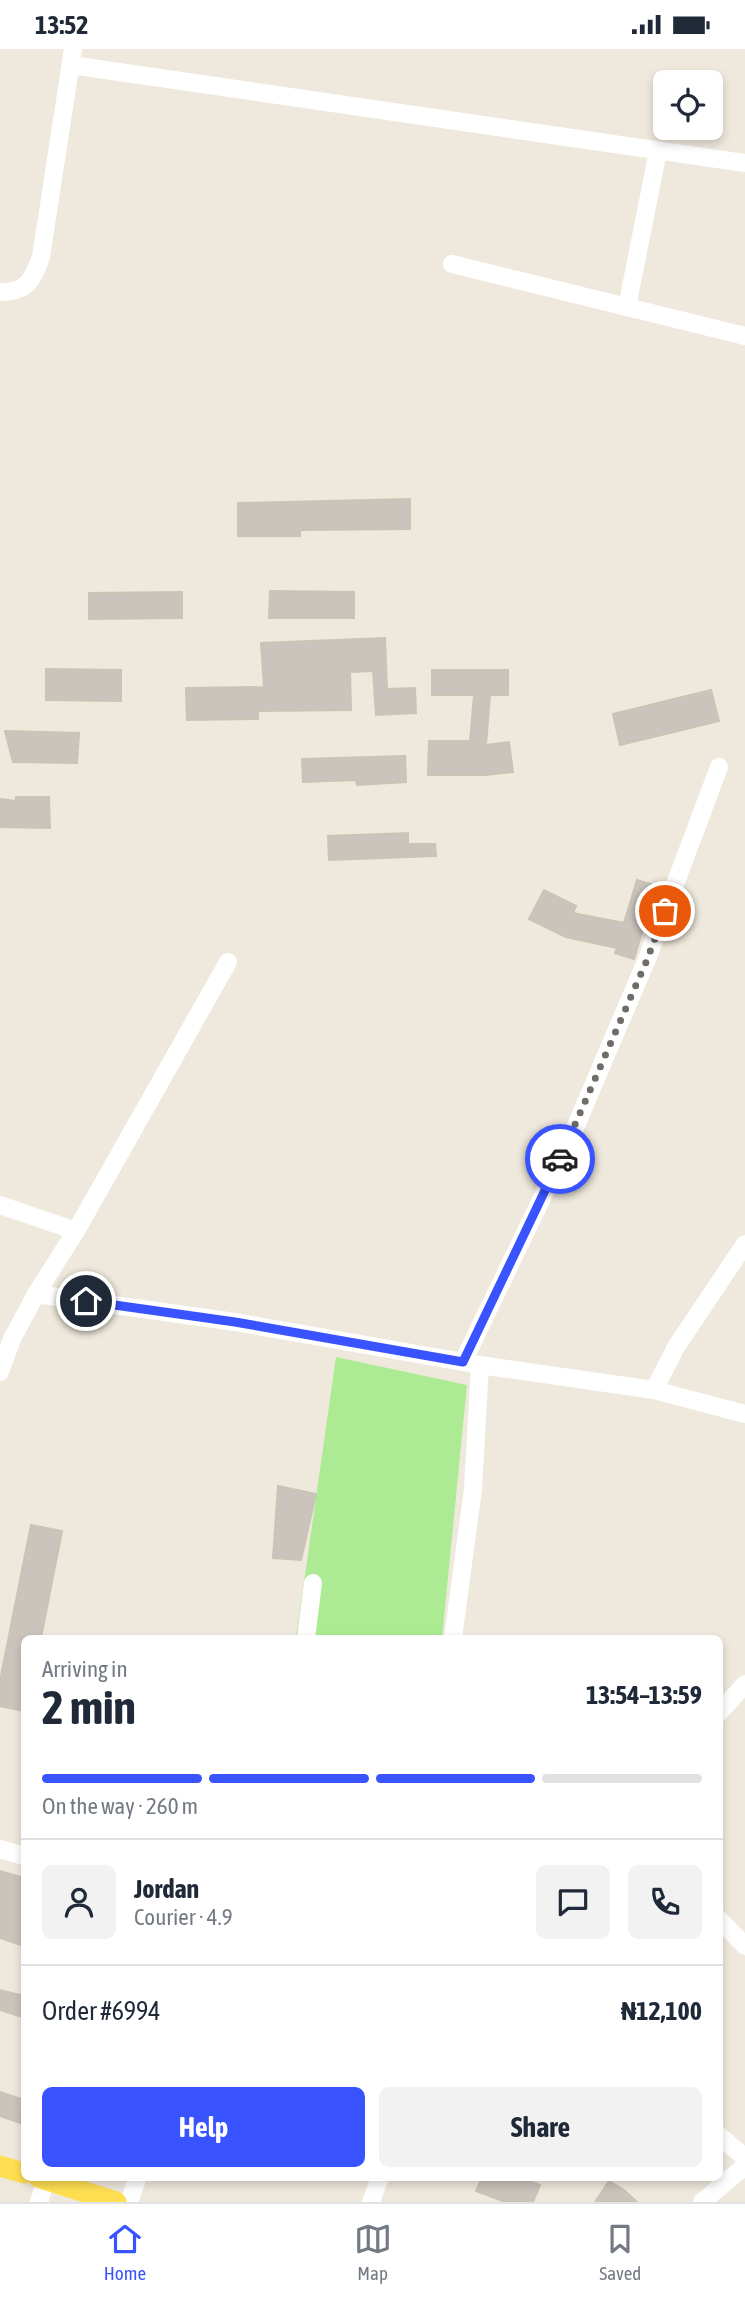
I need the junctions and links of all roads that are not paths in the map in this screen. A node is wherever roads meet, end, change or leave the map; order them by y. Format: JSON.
{"nodes":[{"id":1,"x":72,"y":57,"type":"edge"},
{"id":2,"x":658,"y":151,"type":"junction"},
{"id":3,"x":745,"y":163,"type":"edge"},
{"id":4,"x":452,"y":264,"type":"dead end"},
{"id":5,"x":0,"y":292,"type":"edge"},
{"id":6,"x":627,"y":307,"type":"junction"},
{"id":7,"x":745,"y":336,"type":"edge"},
{"id":8,"x":719,"y":767,"type":"dead end"},
{"id":9,"x":228,"y":962,"type":"dead end"},
{"id":10,"x":0,"y":1205,"type":"edge"},
{"id":11,"x":76,"y":1231,"type":"junction"},
{"id":12,"x":745,"y":1244,"type":"edge"},
{"id":13,"x":36,"y":1294,"type":"junction"},
{"id":14,"x":472,"y":1363,"type":"junction"},
{"id":15,"x":0,"y":1372,"type":"edge"},
{"id":16,"x":654,"y":1389,"type":"junction"},
{"id":17,"x":745,"y":1414,"type":"edge"},
{"id":18,"x":313,"y":1583,"type":"dead end"},
{"id":19,"x":306,"y":1635,"type":"edge"},
{"id":20,"x":453,"y":1635,"type":"edge"},
{"id":21,"x":745,"y":1684,"type":"edge"},
{"id":22,"x":723,"y":1709,"type":"edge"},
{"id":23,"x":0,"y":1849,"type":"edge"},
{"id":24,"x":21,"y":1855,"type":"edge"},
{"id":25,"x":723,"y":1923,"type":"edge"},
{"id":26,"x":745,"y":1946,"type":"edge"},
{"id":27,"x":723,"y":2139,"type":"edge"},
{"id":28,"x":745,"y":2158,"type":"edge"},
{"id":29,"x":0,"y":2166,"type":"edge"},
{"id":30,"x":745,"y":2166,"type":"edge"},
{"id":31,"x":21,"y":2172,"type":"edge"},
{"id":32,"x":42,"y":2181,"type":"edge"},
{"id":33,"x":51,"y":2181,"type":"edge"},
{"id":34,"x":137,"y":2181,"type":"edge"},
{"id":35,"x":379,"y":2181,"type":"edge"},
{"id":36,"x":39,"y":2202,"type":"edge"},
{"id":37,"x":116,"y":2202,"type":"edge"},
{"id":38,"x":129,"y":2202,"type":"edge"},
{"id":39,"x":371,"y":2202,"type":"edge"},
{"id":40,"x":702,"y":2202,"type":"edge"}],
"edges":[{"from":1,"to":2,"type":"street"},
{"from":1,"to":5,"type":"street"},
{"from":2,"to":3,"type":"street"},
{"from":2,"to":6,"type":"street"},
{"from":4,"to":6,"type":"street"},
{"from":6,"to":7,"type":"street"},
{"from":8,"to":14,"type":"street"},
{"from":9,"to":11,"type":"street"},
{"from":10,"to":11,"type":"street"},
{"from":11,"to":13,"type":"street"},
{"from":12,"to":16,"type":"street"},
{"from":13,"to":14,"type":"street"},
{"from":13,"to":15,"type":"street"},
{"from":14,"to":16,"type":"street"},
{"from":14,"to":20,"type":"street"},
{"from":16,"to":17,"type":"street"},
{"from":18,"to":19,"type":"street"},
{"from":21,"to":22,"type":"street"},
{"from":23,"to":24,"type":"street"},
{"from":25,"to":26,"type":"street"},
{"from":27,"to":28,"type":"street"},
{"from":29,"to":31,"type":"main road"},
{"from":30,"to":40,"type":"street"},
{"from":32,"to":36,"type":"street"},
{"from":33,"to":37,"type":"main road"},
{"from":34,"to":38,"type":"street"},
{"from":35,"to":39,"type":"street"}]}
